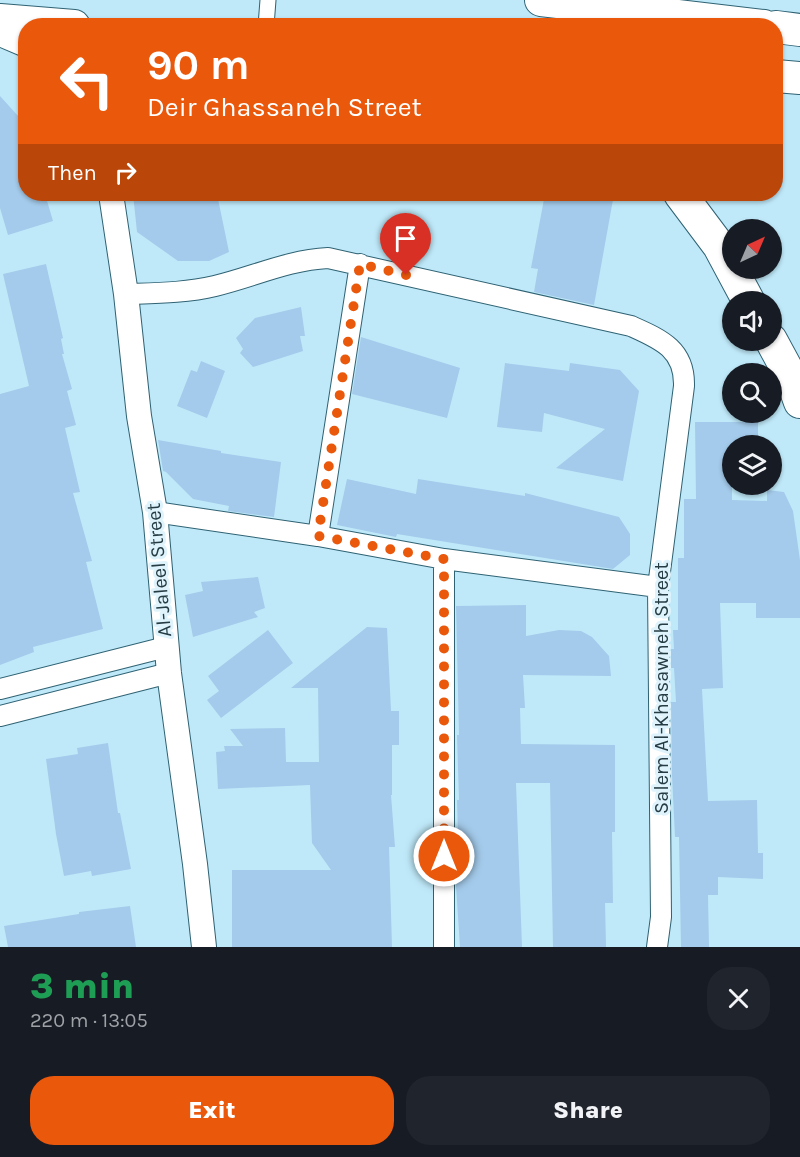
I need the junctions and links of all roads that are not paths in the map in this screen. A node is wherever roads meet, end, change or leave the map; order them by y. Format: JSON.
{"nodes":[{"id":1,"x":268,"y":0,"type":"edge"},
{"id":2,"x":541,"y":0,"type":"edge"},
{"id":3,"x":267,"y":18,"type":"edge"},
{"id":4,"x":695,"y":18,"type":"edge"},
{"id":5,"x":0,"y":20,"type":"edge"},
{"id":6,"x":18,"y":21,"type":"edge"},
{"id":7,"x":783,"y":28,"type":"edge"},
{"id":8,"x":800,"y":30,"type":"edge"},
{"id":9,"x":0,"y":34,"type":"edge"},
{"id":10,"x":18,"y":42,"type":"edge"},
{"id":11,"x":783,"y":77,"type":"edge"},
{"id":12,"x":800,"y":78,"type":"edge"},
{"id":13,"x":112,"y":201,"type":"edge"},
{"id":14,"x":686,"y":201,"type":"edge"},
{"id":15,"x":360,"y":264,"type":"junction"},
{"id":16,"x":743,"y":291,"type":"edge"},
{"id":17,"x":126,"y":294,"type":"junction"},
{"id":18,"x":777,"y":351,"type":"edge"},
{"id":19,"x":800,"y":402,"type":"edge"},
{"id":20,"x":155,"y":512,"type":"junction"},
{"id":21,"x":318,"y":536,"type":"junction"},
{"id":22,"x":444,"y":559,"type":"junction"},
{"id":23,"x":658,"y":587,"type":"junction"},
{"id":24,"x":166,"y":647,"type":"junction"},
{"id":25,"x":169,"y":673,"type":"junction"},
{"id":26,"x":0,"y":689,"type":"edge"},
{"id":27,"x":0,"y":716,"type":"edge"},
{"id":28,"x":204,"y":947,"type":"edge"},
{"id":29,"x":444,"y":947,"type":"edge"},
{"id":30,"x":657,"y":947,"type":"edge"}],
"edges":[{"from":1,"to":3,"type":"street"},
{"from":2,"to":4,"type":"highway"},
{"from":5,"to":6,"type":"highway"},
{"from":7,"to":8,"type":"highway"},
{"from":9,"to":10,"type":"street"},
{"from":11,"to":12,"type":"highway"},
{"from":13,"to":17,"type":"street","name":"Al-Jaleel Street"},
{"from":14,"to":16,"type":"highway"},
{"from":15,"to":17,"type":"street","name":"Salem Al-Khasawneh Street"},
{"from":15,"to":21,"type":"street"},
{"from":15,"to":23,"type":"street","name":"Salem Al-Khasawneh Street"},
{"from":17,"to":20,"type":"street","name":"Al-Jaleel Street"},
{"from":18,"to":19,"type":"highway"},
{"from":20,"to":21,"type":"street"},
{"from":20,"to":24,"type":"street","name":"Al-Jaleel Street"},
{"from":21,"to":22,"type":"street"},
{"from":22,"to":23,"type":"street"},
{"from":22,"to":29,"type":"street"},
{"from":23,"to":30,"type":"street","name":"Salem Al-Khasawneh Street"},
{"from":24,"to":25,"type":"street","name":"Al-Jaleel Street"},
{"from":24,"to":26,"type":"street"},
{"from":25,"to":27,"type":"street"},
{"from":25,"to":28,"type":"street","name":"Al-Jaleel Street"}]}
